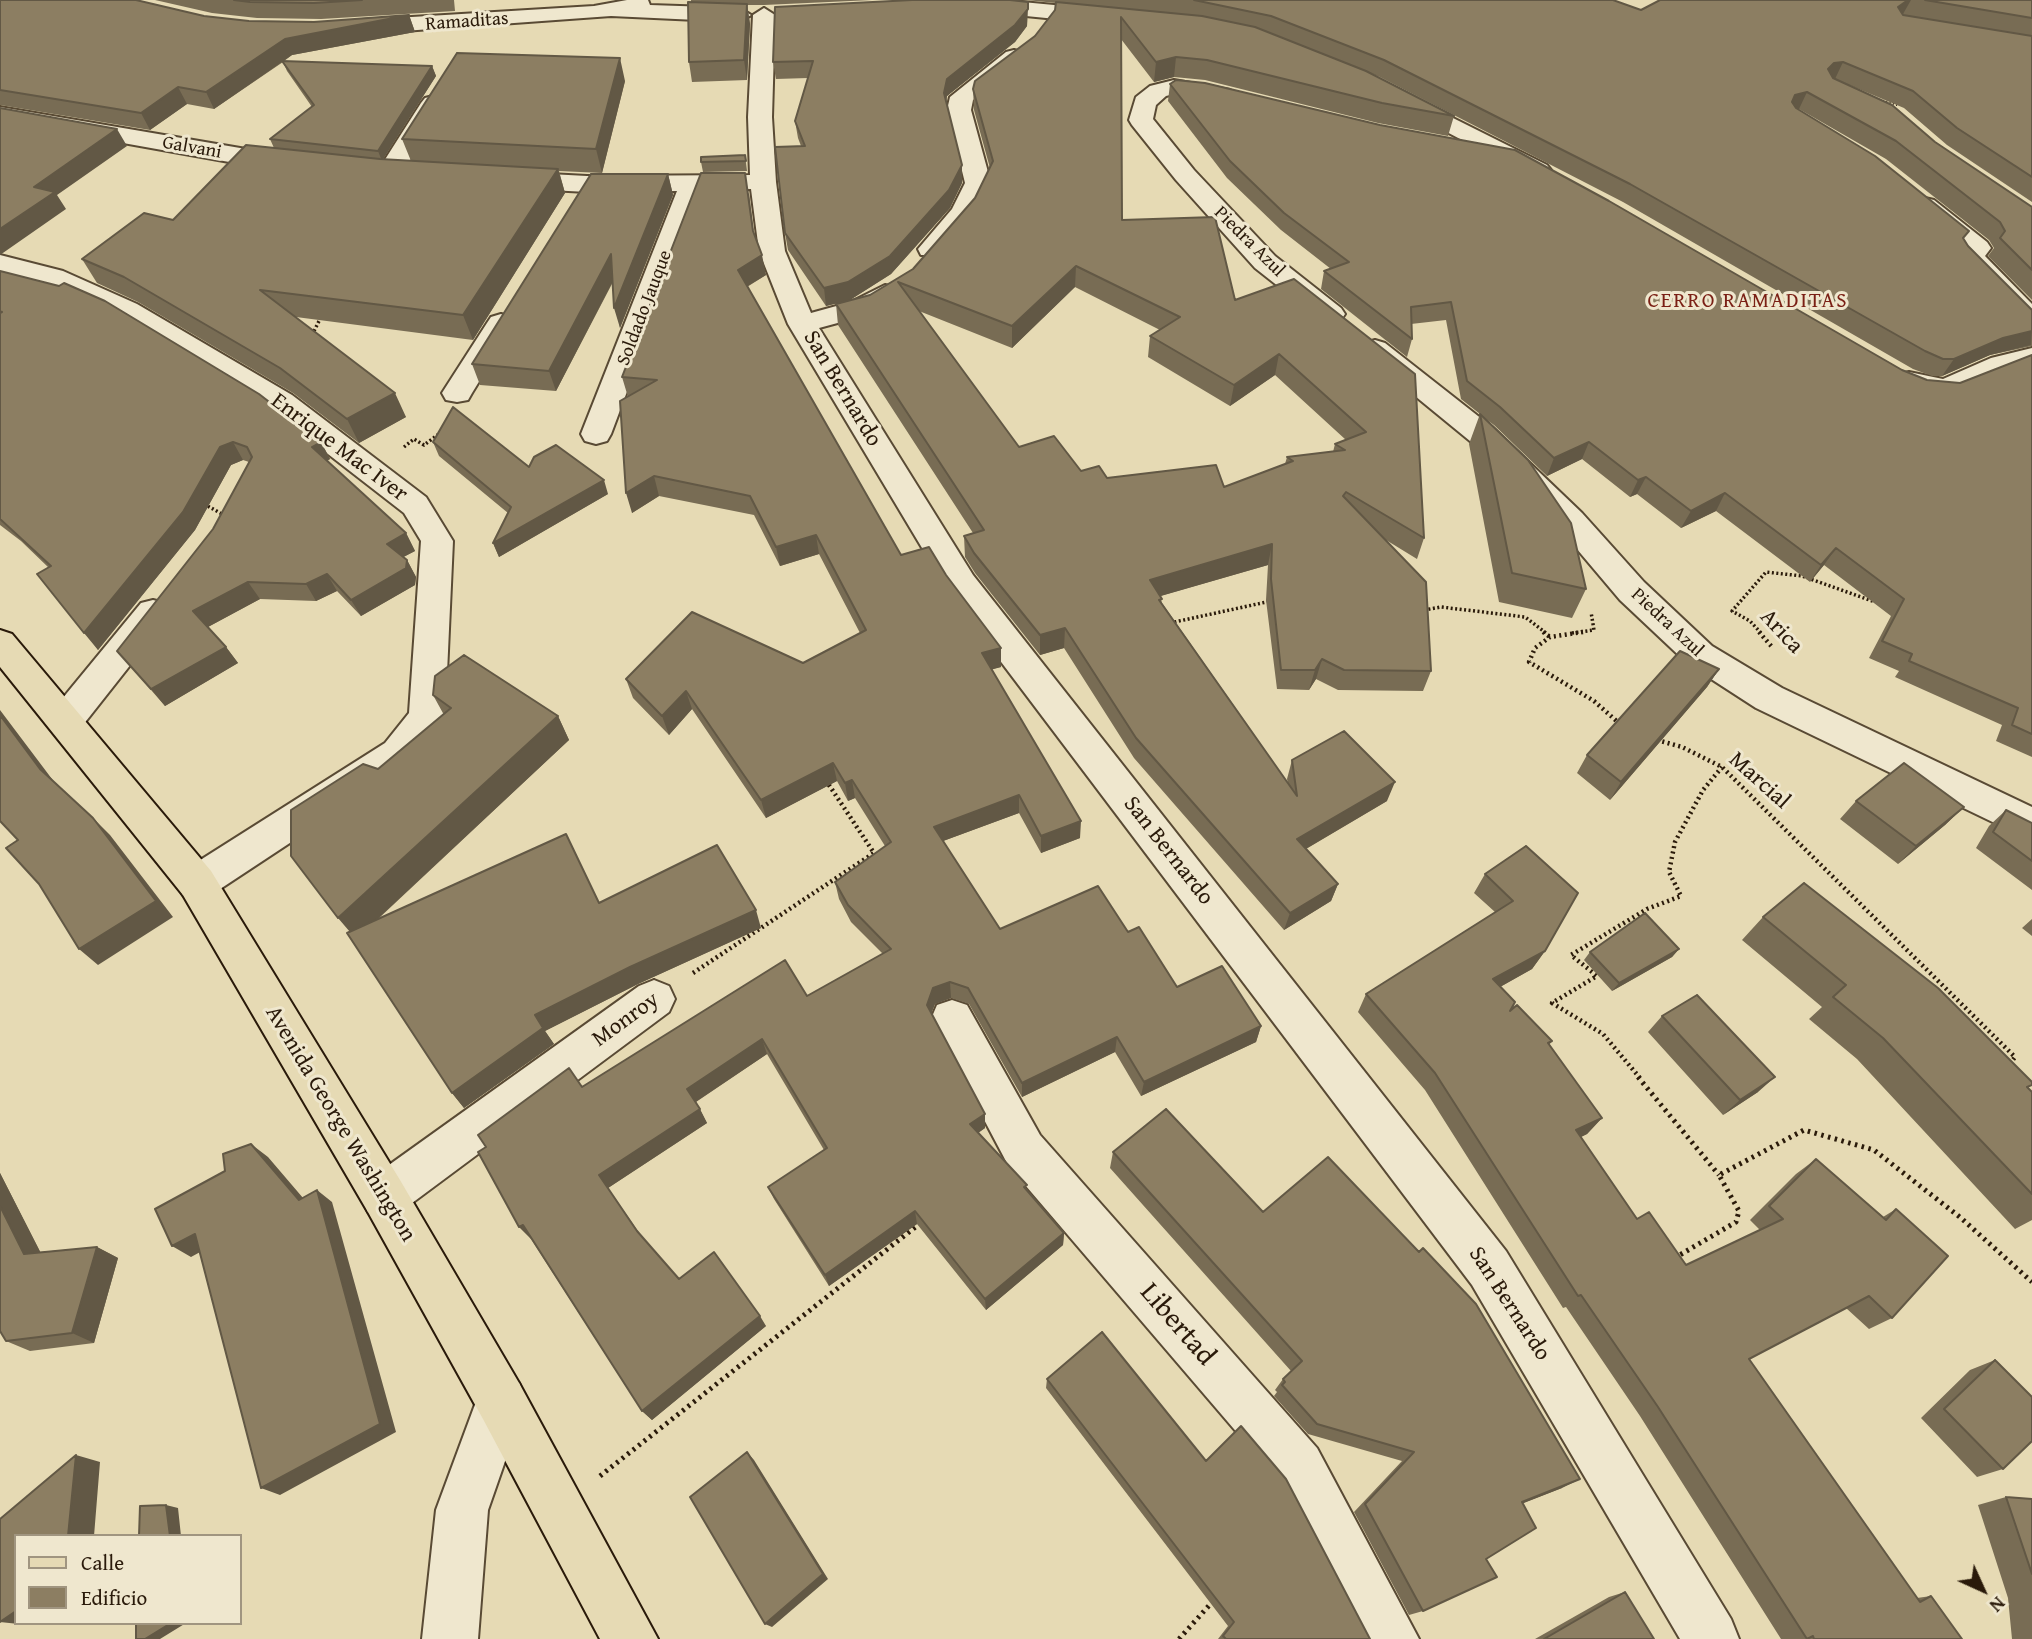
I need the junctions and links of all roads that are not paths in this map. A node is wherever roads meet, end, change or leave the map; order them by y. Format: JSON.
{"nodes":[{"id":1,"x":653,"y":0,"type":"edge"},
{"id":2,"x":951,"y":5,"type":"edge"},
{"id":3,"x":1043,"y":9,"type":"junction"},
{"id":4,"x":617,"y":11,"type":"junction"},
{"id":5,"x":1135,"y":20,"type":"edge"},
{"id":6,"x":334,"y":28,"type":"edge"},
{"id":7,"x":448,"y":80,"type":"edge"},
{"id":8,"x":1383,"y":90,"type":"edge"},
{"id":9,"x":1244,"y":100,"type":"edge"},
{"id":10,"x":0,"y":114,"type":"edge"},
{"id":11,"x":1415,"y":140,"type":"edge"},
{"id":12,"x":1517,"y":159,"type":"junction"},
{"id":13,"x":312,"y":164,"type":"edge"},
{"id":14,"x":364,"y":169,"type":"edge"},
{"id":15,"x":390,"y":172,"type":"junction"},
{"id":16,"x":417,"y":174,"type":"edge"},
{"id":17,"x":482,"y":178,"type":"edge"},
{"id":18,"x":1553,"y":178,"type":"edge"},
{"id":19,"x":693,"y":182,"type":"junction"},
{"id":20,"x":763,"y":182,"type":"junction"},
{"id":21,"x":1907,"y":191,"type":"edge"},
{"id":22,"x":0,"y":263,"type":"edge"},
{"id":23,"x":518,"y":296,"type":"edge"},
{"id":24,"x":2032,"y":320,"type":"edge"},
{"id":25,"x":802,"y":324,"type":"junction"},
{"id":26,"x":2032,"y":357,"type":"edge"},
{"id":27,"x":1892,"y":372,"type":"edge"},
{"id":28,"x":457,"y":393,"type":"road end"},
{"id":29,"x":596,"y":434,"type":"dead end"},
{"id":30,"x":170,"y":589,"type":"edge"},
{"id":31,"x":0,"y":643,"type":"edge"},
{"id":32,"x":66,"y":720,"type":"junction"},
{"id":33,"x":2032,"y":825,"type":"edge"},
{"id":34,"x":197,"y":883,"type":"junction"},
{"id":35,"x":654,"y":999,"type":"road end"},
{"id":36,"x":952,"y":1019,"type":"dead end"},
{"id":37,"x":384,"y":1196,"type":"junction"},
{"id":38,"x":501,"y":1401,"type":"junction"},
{"id":39,"x":450,"y":1639,"type":"edge"},
{"id":40,"x":630,"y":1639,"type":"edge"},
{"id":41,"x":1391,"y":1639,"type":"edge"},
{"id":42,"x":1711,"y":1639,"type":"edge"}],
"edges":[{"from":1,"to":4,"type":"street","name":"Ramaditas"},
{"from":2,"to":3,"type":"street"},
{"from":3,"to":5,"type":"street"},
{"from":3,"to":25,"type":"street"},
{"from":4,"to":6,"type":"street","name":"Ramaditas"},
{"from":4,"to":20,"type":"street","name":"San Bernardo"},
{"from":7,"to":15,"type":"street"},
{"from":8,"to":12,"type":"street"},
{"from":9,"to":33,"type":"street","name":"Piedra Azul"},
{"from":10,"to":13,"type":"street","name":"Galvani"},
{"from":11,"to":12,"type":"street"},
{"from":12,"to":18,"type":"street"},
{"from":14,"to":15,"type":"street"},
{"from":15,"to":16,"type":"street"},
{"from":17,"to":19,"type":"street"},
{"from":19,"to":20,"type":"street"},
{"from":19,"to":29,"type":"street","name":"Soldado Jauque"},
{"from":20,"to":25,"type":"street","name":"San Bernardo"},
{"from":21,"to":24,"type":"street"},
{"from":22,"to":34,"type":"street","name":"Enrique Mac Iver"},
{"from":23,"to":28,"type":"street"},
{"from":25,"to":42,"type":"street","name":"San Bernardo"},
{"from":26,"to":27,"type":"street"},
{"from":30,"to":32,"type":"street"},
{"from":31,"to":32,"type":"main road","name":"Avenida George Washington"},
{"from":32,"to":34,"type":"main road","name":"Avenida George Washington"},
{"from":34,"to":37,"type":"main road","name":"Avenida George Washington"},
{"from":35,"to":37,"type":"street","name":"Monroy"},
{"from":36,"to":41,"type":"street","name":"Libertad"},
{"from":37,"to":38,"type":"main road","name":"Avenida George Washington"},
{"from":38,"to":39,"type":"street"},
{"from":38,"to":40,"type":"main road","name":"Avenida George Washington"}]}
